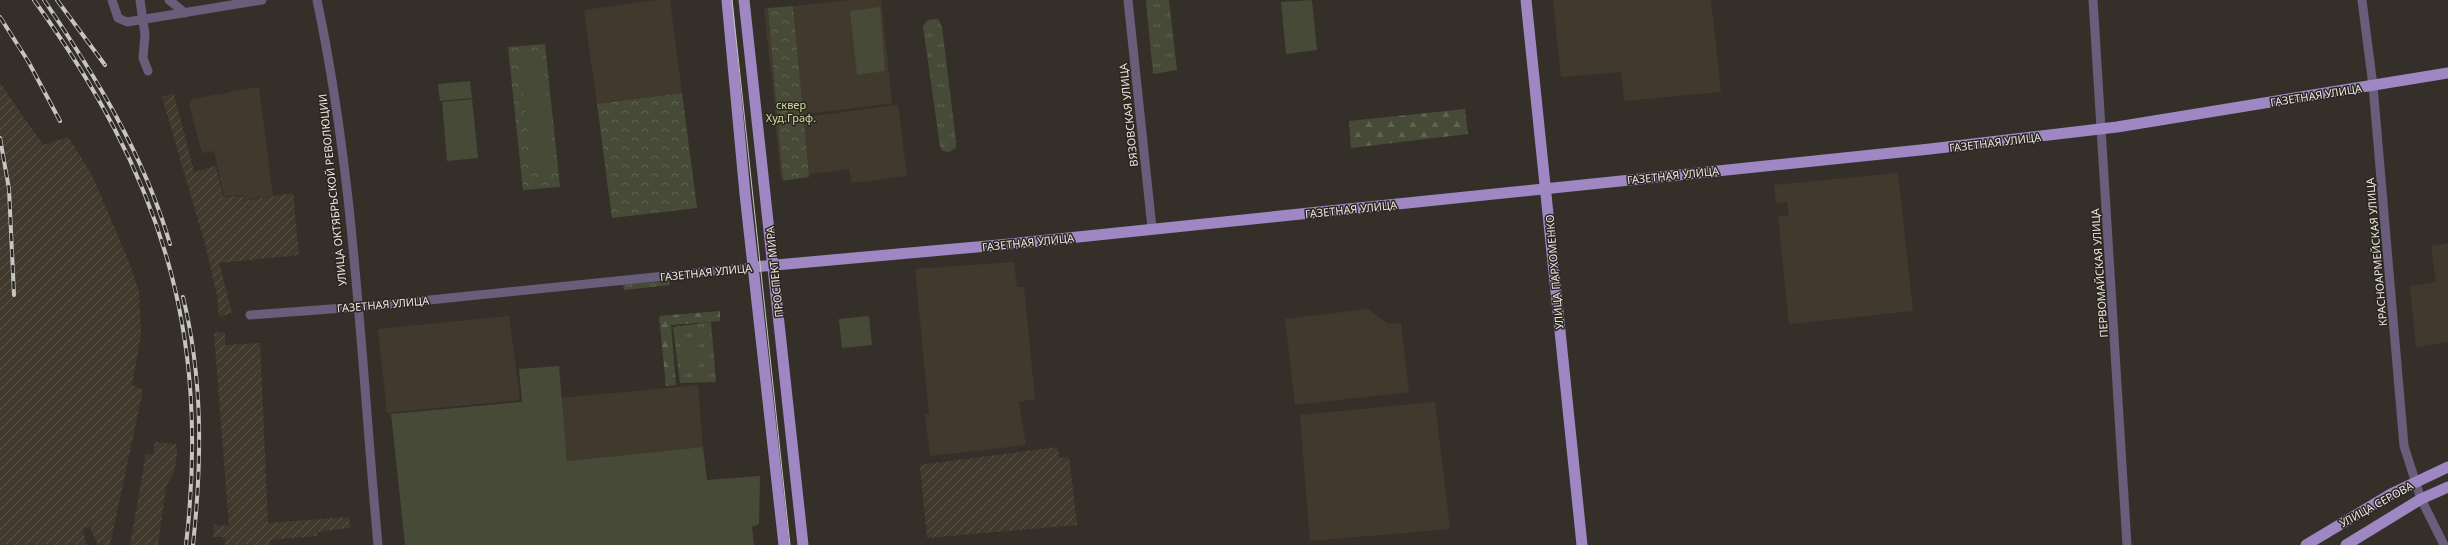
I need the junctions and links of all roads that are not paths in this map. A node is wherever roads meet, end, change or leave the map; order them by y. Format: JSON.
{"nodes":[{"id":1,"x":112,"y":0,"type":"edge"},
{"id":2,"x":140,"y":0,"type":"edge"},
{"id":3,"x":169,"y":0,"type":"edge"},
{"id":4,"x":262,"y":0,"type":"edge"},
{"id":5,"x":317,"y":0,"type":"edge"},
{"id":6,"x":727,"y":0,"type":"edge"},
{"id":7,"x":744,"y":0,"type":"edge"},
{"id":8,"x":1128,"y":0,"type":"edge"},
{"id":9,"x":1526,"y":0,"type":"edge"},
{"id":10,"x":2093,"y":0,"type":"edge"},
{"id":11,"x":2362,"y":0,"type":"edge"},
{"id":12,"x":185,"y":13,"type":"junction"},
{"id":13,"x":143,"y":20,"type":"junction"},
{"id":14,"x":148,"y":71,"type":"dead end"},
{"id":15,"x":2448,"y":73,"type":"edge"},
{"id":16,"x":2373,"y":86,"type":"junction"},
{"id":17,"x":2102,"y":129,"type":"junction"},
{"id":18,"x":1546,"y":189,"type":"junction"},
{"id":19,"x":1152,"y":228,"type":"junction"},
{"id":20,"x":774,"y":265,"type":"junction"},
{"id":21,"x":753,"y":267,"type":"junction"},
{"id":22,"x":357,"y":307,"type":"junction"},
{"id":23,"x":250,"y":315,"type":"dead end"},
{"id":24,"x":2448,"y":467,"type":"edge"},
{"id":25,"x":2415,"y":481,"type":"junction"},
{"id":26,"x":2448,"y":487,"type":"edge"},
{"id":27,"x":2421,"y":499,"type":"junction"},
{"id":28,"x":378,"y":545,"type":"edge"},
{"id":29,"x":784,"y":545,"type":"edge"},
{"id":30,"x":803,"y":545,"type":"edge"},
{"id":31,"x":1582,"y":545,"type":"edge"},
{"id":32,"x":2127,"y":545,"type":"edge"},
{"id":33,"x":2306,"y":545,"type":"edge"},
{"id":34,"x":2346,"y":545,"type":"edge"},
{"id":35,"x":2444,"y":545,"type":"edge"}],
"edges":[{"from":1,"to":13,"type":"street"},
{"from":2,"to":13,"type":"street"},
{"from":3,"to":12,"type":"street"},
{"from":4,"to":12,"type":"street"},
{"from":5,"to":22,"type":"street","name":"УЛИЦА ОКТЯБРЬСКОЙ РЕВОЛЮЦИИ"},
{"from":6,"to":21,"type":"main road","name":"ПРОСПЕКТ МИРА"},
{"from":7,"to":20,"type":"main road","name":"ПРОСПЕКТ МИРА"},
{"from":8,"to":19,"type":"street","name":"ВЯЗОВСКАЯ УЛИЦА"},
{"from":9,"to":18,"type":"main road","name":"УЛИЦА ПАРХОМЕНКО"},
{"from":10,"to":17,"type":"street","name":"ПЕРВОМАЙСКАЯ УЛИЦА"},
{"from":11,"to":16,"type":"street","name":"КРАСНОАРМЕЙСКАЯ УЛИЦА"},
{"from":12,"to":13,"type":"street"},
{"from":13,"to":14,"type":"street"},
{"from":15,"to":16,"type":"main road","name":"ГАЗЕТНАЯ УЛИЦА"},
{"from":16,"to":17,"type":"main road","name":"ГАЗЕТНАЯ УЛИЦА"},
{"from":16,"to":25,"type":"street","name":"КРАСНОАРМЕЙСКАЯ УЛИЦА"},
{"from":17,"to":18,"type":"main road","name":"ГАЗЕТНАЯ УЛИЦА"},
{"from":17,"to":32,"type":"street","name":"ПЕРВОМАЙСКАЯ УЛИЦА"},
{"from":18,"to":19,"type":"main road","name":"ГАЗЕТНАЯ УЛИЦА"},
{"from":18,"to":31,"type":"main road","name":"УЛИЦА ПАРХОМЕНКО"},
{"from":19,"to":20,"type":"main road","name":"ГАЗЕТНАЯ УЛИЦА"},
{"from":20,"to":21,"type":"main road","name":"ГАЗЕТНАЯ УЛИЦА"},
{"from":20,"to":30,"type":"main road","name":"ПРОСПЕКТ МИРА"},
{"from":21,"to":22,"type":"street","name":"ГАЗЕТНАЯ УЛИЦА"},
{"from":21,"to":29,"type":"main road","name":"ПРОСПЕКТ МИРА"},
{"from":22,"to":23,"type":"street","name":"ГАЗЕТНАЯ УЛИЦА"},
{"from":22,"to":28,"type":"street","name":"УЛИЦА ОКТЯБРЬСКОЙ РЕВОЛЮЦИИ"},
{"from":24,"to":25,"type":"main road","name":"УЛИЦА СЕРОВА"},
{"from":25,"to":27,"type":"street","name":"КРАСНОАРМЕЙСКАЯ УЛИЦА"},
{"from":25,"to":33,"type":"main road","name":"УЛИЦА СЕРОВА"},
{"from":26,"to":27,"type":"main road","name":"УЛИЦА СЕРОВА"},
{"from":27,"to":34,"type":"main road","name":"УЛИЦА СЕРОВА"},
{"from":27,"to":35,"type":"street","name":"КРАСНОАРМЕЙСКАЯ УЛИЦА"}]}
